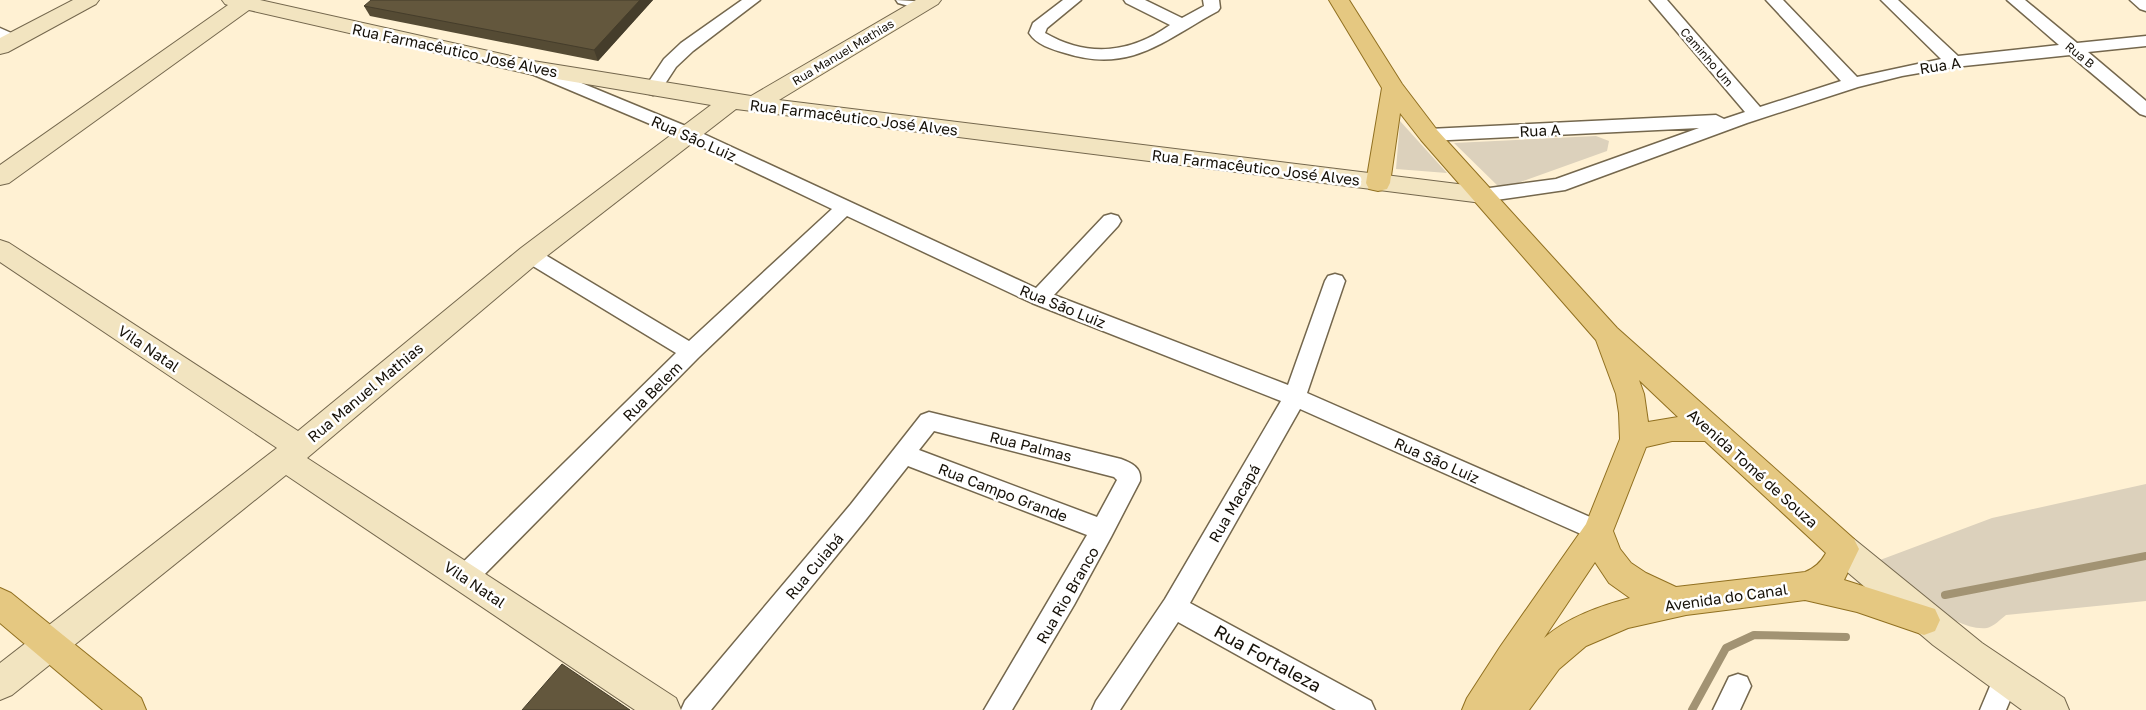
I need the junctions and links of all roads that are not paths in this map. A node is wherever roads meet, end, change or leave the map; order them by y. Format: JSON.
{"nodes":[{"id":1,"x":89,"y":0,"type":"edge"},
{"id":2,"x":752,"y":0,"type":"edge"},
{"id":3,"x":1073,"y":0,"type":"edge"},
{"id":4,"x":1132,"y":0,"type":"edge"},
{"id":5,"x":1211,"y":0,"type":"edge"},
{"id":6,"x":1340,"y":0,"type":"edge"},
{"id":7,"x":1658,"y":0,"type":"edge"},
{"id":8,"x":1774,"y":0,"type":"edge"},
{"id":9,"x":1889,"y":0,"type":"edge"},
{"id":10,"x":2015,"y":0,"type":"edge"},
{"id":11,"x":2138,"y":0,"type":"edge"},
{"id":12,"x":238,"y":2,"type":"edge"},
{"id":13,"x":919,"y":2,"type":"edge"},
{"id":14,"x":2146,"y":6,"type":"edge"},
{"id":15,"x":1182,"y":24,"type":"junction"},
{"id":16,"x":4,"y":40,"type":"edge"},
{"id":17,"x":2146,"y":41,"type":"edge"},
{"id":18,"x":2072,"y":49,"type":"junction"},
{"id":19,"x":1954,"y":62,"type":"junction"},
{"id":20,"x":533,"y":68,"type":"junction"},
{"id":21,"x":1853,"y":83,"type":"junction"},
{"id":22,"x":1393,"y":88,"type":"junction"},
{"id":23,"x":652,"y":89,"type":"junction"},
{"id":24,"x":743,"y":103,"type":"junction"},
{"id":25,"x":2146,"y":110,"type":"edge"},
{"id":26,"x":1749,"y":117,"type":"junction"},
{"id":27,"x":687,"y":134,"type":"junction"},
{"id":28,"x":1429,"y":135,"type":"junction"},
{"id":29,"x":0,"y":177,"type":"edge"},
{"id":30,"x":1378,"y":183,"type":"junction"},
{"id":31,"x":1482,"y":195,"type":"junction"},
{"id":32,"x":844,"y":208,"type":"junction"},
{"id":33,"x":1111,"y":222,"type":"dead end"},
{"id":34,"x":0,"y":250,"type":"edge"},
{"id":35,"x":530,"y":255,"type":"junction"},
{"id":36,"x":1335,"y":282,"type":"dead end"},
{"id":37,"x":1039,"y":298,"type":"junction"},
{"id":38,"x":1607,"y":335,"type":"junction"},
{"id":39,"x":692,"y":352,"type":"junction"},
{"id":40,"x":1295,"y":397,"type":"junction"},
{"id":41,"x":932,"y":421,"type":"joint"},
{"id":42,"x":1711,"y":430,"type":"junction"},
{"id":43,"x":1635,"y":439,"type":"junction"},
{"id":44,"x":292,"y":453,"type":"junction"},
{"id":45,"x":904,"y":454,"type":"junction"},
{"id":46,"x":1129,"y":475,"type":"joint"},
{"id":47,"x":1103,"y":530,"type":"junction"},
{"id":48,"x":1598,"y":531,"type":"junction"},
{"id":49,"x":1843,"y":549,"type":"junction"},
{"id":50,"x":465,"y":577,"type":"junction"},
{"id":51,"x":1805,"y":586,"type":"junction"},
{"id":52,"x":1675,"y":602,"type":"junction"},
{"id":53,"x":0,"y":603,"type":"edge"},
{"id":54,"x":1174,"y":607,"type":"junction"},
{"id":55,"x":1924,"y":620,"type":"junction"},
{"id":56,"x":48,"y":644,"type":"junction"},
{"id":57,"x":0,"y":684,"type":"edge"},
{"id":58,"x":1738,"y":686,"type":"dead end"},
{"id":59,"x":1999,"y":696,"type":"edge"},
{"id":60,"x":129,"y":710,"type":"edge"},
{"id":61,"x":664,"y":710,"type":"edge"},
{"id":62,"x":694,"y":710,"type":"edge"},
{"id":63,"x":996,"y":710,"type":"edge"},
{"id":64,"x":1105,"y":710,"type":"edge"},
{"id":65,"x":1362,"y":710,"type":"edge"},
{"id":66,"x":1479,"y":710,"type":"edge"},
{"id":67,"x":1511,"y":710,"type":"edge"},
{"id":68,"x":1726,"y":710,"type":"edge"},
{"id":69,"x":2052,"y":710,"type":"edge"}],
"edges":[{"from":1,"to":16,"type":"street"},
{"from":2,"to":23,"type":"street"},
{"from":3,"to":15,"type":"street"},
{"from":4,"to":15,"type":"street"},
{"from":5,"to":15,"type":"street"},
{"from":6,"to":22,"type":"main road","name":"Avenida Tomé de Souza"},
{"from":7,"to":26,"type":"street","name":"Caminho Um"},
{"from":8,"to":21,"type":"street"},
{"from":9,"to":19,"type":"street"},
{"from":10,"to":18,"type":"street","name":"Rua B"},
{"from":11,"to":14,"type":"street"},
{"from":12,"to":20,"type":"street","name":"Rua Farmacêutico José Alves"},
{"from":12,"to":29,"type":"street"},
{"from":13,"to":24,"type":"street","name":"Rua Manuel Mathias"},
{"from":17,"to":18,"type":"street","name":"Rua A"},
{"from":18,"to":19,"type":"street","name":"Rua A"},
{"from":18,"to":25,"type":"street","name":"Rua B"},
{"from":19,"to":21,"type":"street","name":"Rua A"},
{"from":20,"to":23,"type":"street","name":"Rua Farmacêutico José Alves"},
{"from":20,"to":27,"type":"street","name":"Rua São Luiz"},
{"from":21,"to":26,"type":"street","name":"Rua A"},
{"from":22,"to":28,"type":"main road","name":"Avenida Tomé de Souza"},
{"from":22,"to":30,"type":"main road"},
{"from":23,"to":24,"type":"street","name":"Rua Farmacêutico José Alves"},
{"from":24,"to":27,"type":"street","name":"Rua Manuel Mathias"},
{"from":24,"to":30,"type":"street","name":"Rua Farmacêutico José Alves"},
{"from":26,"to":28,"type":"street","name":"Rua A"},
{"from":26,"to":31,"type":"street","name":"Rua A"},
{"from":27,"to":32,"type":"street","name":"Rua São Luiz"},
{"from":27,"to":35,"type":"street","name":"Rua Manuel Mathias"},
{"from":28,"to":31,"type":"main road","name":"Avenida Tomé de Souza"},
{"from":30,"to":31,"type":"street","name":"Rua Farmacêutico José Alves"},
{"from":31,"to":38,"type":"main road","name":"Avenida Tomé de Souza"},
{"from":32,"to":37,"type":"street","name":"Rua São Luiz"},
{"from":32,"to":39,"type":"street","name":"Rua Belem"},
{"from":33,"to":37,"type":"street"},
{"from":34,"to":44,"type":"street","name":"Vila Natal"},
{"from":35,"to":39,"type":"street"},
{"from":35,"to":44,"type":"street","name":"Rua Manuel Mathias"},
{"from":36,"to":40,"type":"street","name":"Rua Macapá"},
{"from":37,"to":40,"type":"street","name":"Rua São Luiz"},
{"from":38,"to":42,"type":"main road","name":"Avenida Tomé de Souza"},
{"from":38,"to":43,"type":"main road"},
{"from":39,"to":50,"type":"street","name":"Rua Belem"},
{"from":40,"to":48,"type":"street","name":"Rua São Luiz"},
{"from":40,"to":54,"type":"street","name":"Rua Macapá"},
{"from":41,"to":45,"type":"street","name":"Rua Cuiabá"},
{"from":41,"to":46,"type":"street","name":"Rua Palmas"},
{"from":42,"to":43,"type":"main road"},
{"from":42,"to":49,"type":"main road","name":"Avenida Tomé de Souza"},
{"from":43,"to":48,"type":"main road"},
{"from":44,"to":50,"type":"street","name":"Vila Natal"},
{"from":44,"to":56,"type":"street","name":"Rua Manuel Mathias"},
{"from":45,"to":47,"type":"street","name":"Rua Campo Grande"},
{"from":45,"to":62,"type":"street","name":"Rua Cuiabá"},
{"from":46,"to":47,"type":"street","name":"Rua Rio Branco"},
{"from":47,"to":63,"type":"street","name":"Rua Rio Branco"},
{"from":48,"to":52,"type":"main road"},
{"from":48,"to":66,"type":"main road"},
{"from":49,"to":51,"type":"main road","name":"Avenida do Canal"},
{"from":49,"to":55,"type":"street","name":"Avenida Tomé de Souza"},
{"from":50,"to":61,"type":"street","name":"Vila Natal"},
{"from":51,"to":52,"type":"main road","name":"Avenida do Canal"},
{"from":51,"to":55,"type":"main road"},
{"from":52,"to":67,"type":"main road","name":"Avenida do Canal"},
{"from":53,"to":56,"type":"main road"},
{"from":54,"to":64,"type":"street","name":"Rua Macapá"},
{"from":54,"to":65,"type":"street","name":"Rua Fortaleza"},
{"from":55,"to":59,"type":"street","name":"Avenida Tomé de Souza"},
{"from":56,"to":57,"type":"street","name":"Rua Manuel Mathias"},
{"from":56,"to":60,"type":"main road"},
{"from":58,"to":68,"type":"street"},
{"from":59,"to":69,"type":"street","name":"Avenida Tomé de Souza"}]}
